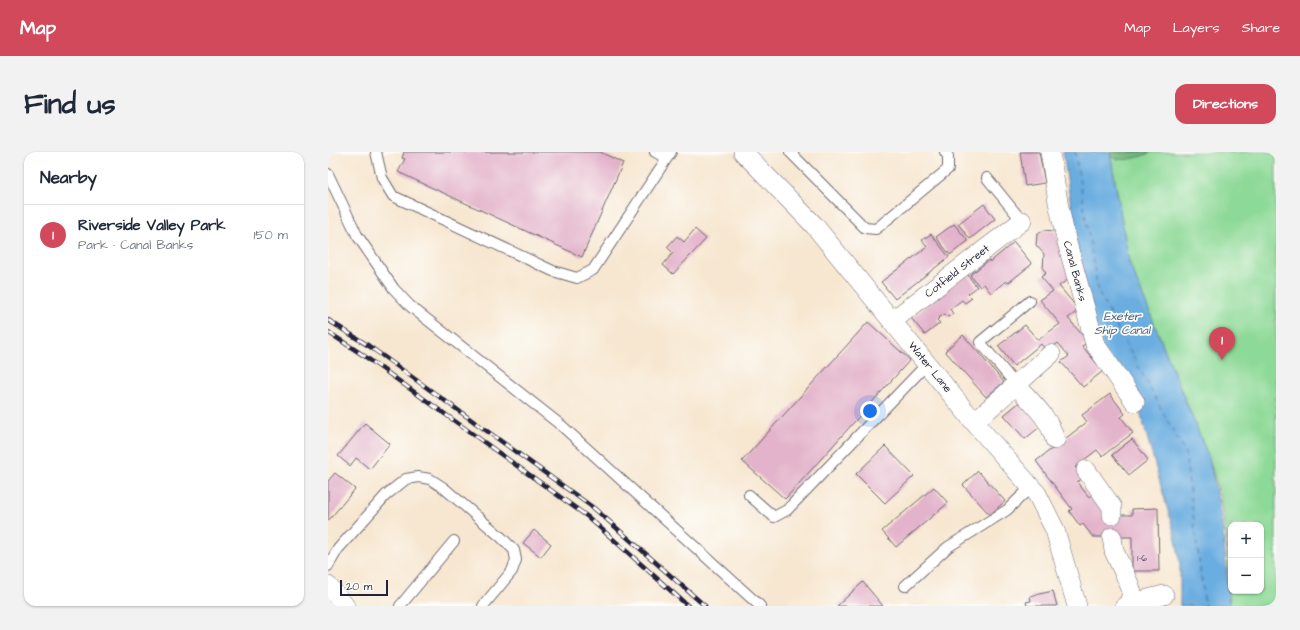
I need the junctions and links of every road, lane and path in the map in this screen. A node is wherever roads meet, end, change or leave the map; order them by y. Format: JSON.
{"nodes":[{"id":1,"x":376,"y":152,"type":"edge"},
{"id":2,"x":655,"y":152,"type":"edge"},
{"id":3,"x":743,"y":152,"type":"edge"},
{"id":4,"x":790,"y":152,"type":"edge"},
{"id":5,"x":945,"y":152,"type":"edge"},
{"id":6,"x":1050,"y":152,"type":"edge"},
{"id":7,"x":669,"y":155,"type":"edge"},
{"id":8,"x":328,"y":174,"type":"edge"},
{"id":9,"x":987,"y":178,"type":"dead end"},
{"id":10,"x":1022,"y":221,"type":"joint"},
{"id":11,"x":1030,"y":301,"type":"dead end"},
{"id":12,"x":892,"y":321,"type":"junction"},
{"id":13,"x":1051,"y":354,"type":"dead end"},
{"id":14,"x":927,"y":364,"type":"junction"},
{"id":15,"x":1016,"y":385,"type":"junction"},
{"id":16,"x":1135,"y":402,"type":"dead end"},
{"id":17,"x":974,"y":422,"type":"junction"},
{"id":18,"x":1056,"y":440,"type":"dead end"},
{"id":19,"x":1086,"y":470,"type":"dead end"},
{"id":20,"x":1031,"y":488,"type":"junction"},
{"id":21,"x":749,"y":495,"type":"dead end"},
{"id":22,"x":1112,"y":515,"type":"dead end"},
{"id":23,"x":1112,"y":537,"type":"dead end"},
{"id":24,"x":454,"y":541,"type":"dead end"},
{"id":25,"x":328,"y":566,"type":"edge"},
{"id":26,"x":328,"y":586,"type":"edge"},
{"id":27,"x":905,"y":586,"type":"dead end"},
{"id":28,"x":1164,"y":594,"type":"dead end"},
{"id":29,"x":1127,"y":605,"type":"edge"},
{"id":30,"x":345,"y":606,"type":"edge"},
{"id":31,"x":400,"y":606,"type":"edge"},
{"id":32,"x":483,"y":606,"type":"edge"},
{"id":33,"x":760,"y":606,"type":"edge"},
{"id":34,"x":1077,"y":606,"type":"edge"}],
"edges":[{"from":1,"to":7,"type":"lane"},
{"from":2,"to":7,"type":"lane"},
{"from":3,"to":12,"type":"street","name":"Water Lane"},
{"from":4,"to":5,"type":"lane"},
{"from":6,"to":16,"type":"street","name":"Canal Banks"},
{"from":8,"to":33,"type":"lane"},
{"from":9,"to":10,"type":"lane"},
{"from":10,"to":12,"type":"street","name":"Cotfield Street"},
{"from":11,"to":15,"type":"lane"},
{"from":12,"to":14,"type":"street","name":"Water Lane"},
{"from":13,"to":15,"type":"street"},
{"from":14,"to":17,"type":"street","name":"Water Lane"},
{"from":14,"to":21,"type":"lane"},
{"from":15,"to":17,"type":"street"},
{"from":15,"to":18,"type":"street"},
{"from":17,"to":20,"type":"street","name":"Water Lane"},
{"from":19,"to":22,"type":"street"},
{"from":20,"to":27,"type":"lane"},
{"from":20,"to":34,"type":"street","name":"Water Lane"},
{"from":23,"to":29,"type":"street"},
{"from":24,"to":31,"type":"lane"},
{"from":25,"to":32,"type":"lane"},
{"from":26,"to":30,"type":"street"},
{"from":28,"to":29,"type":"street"}]}
